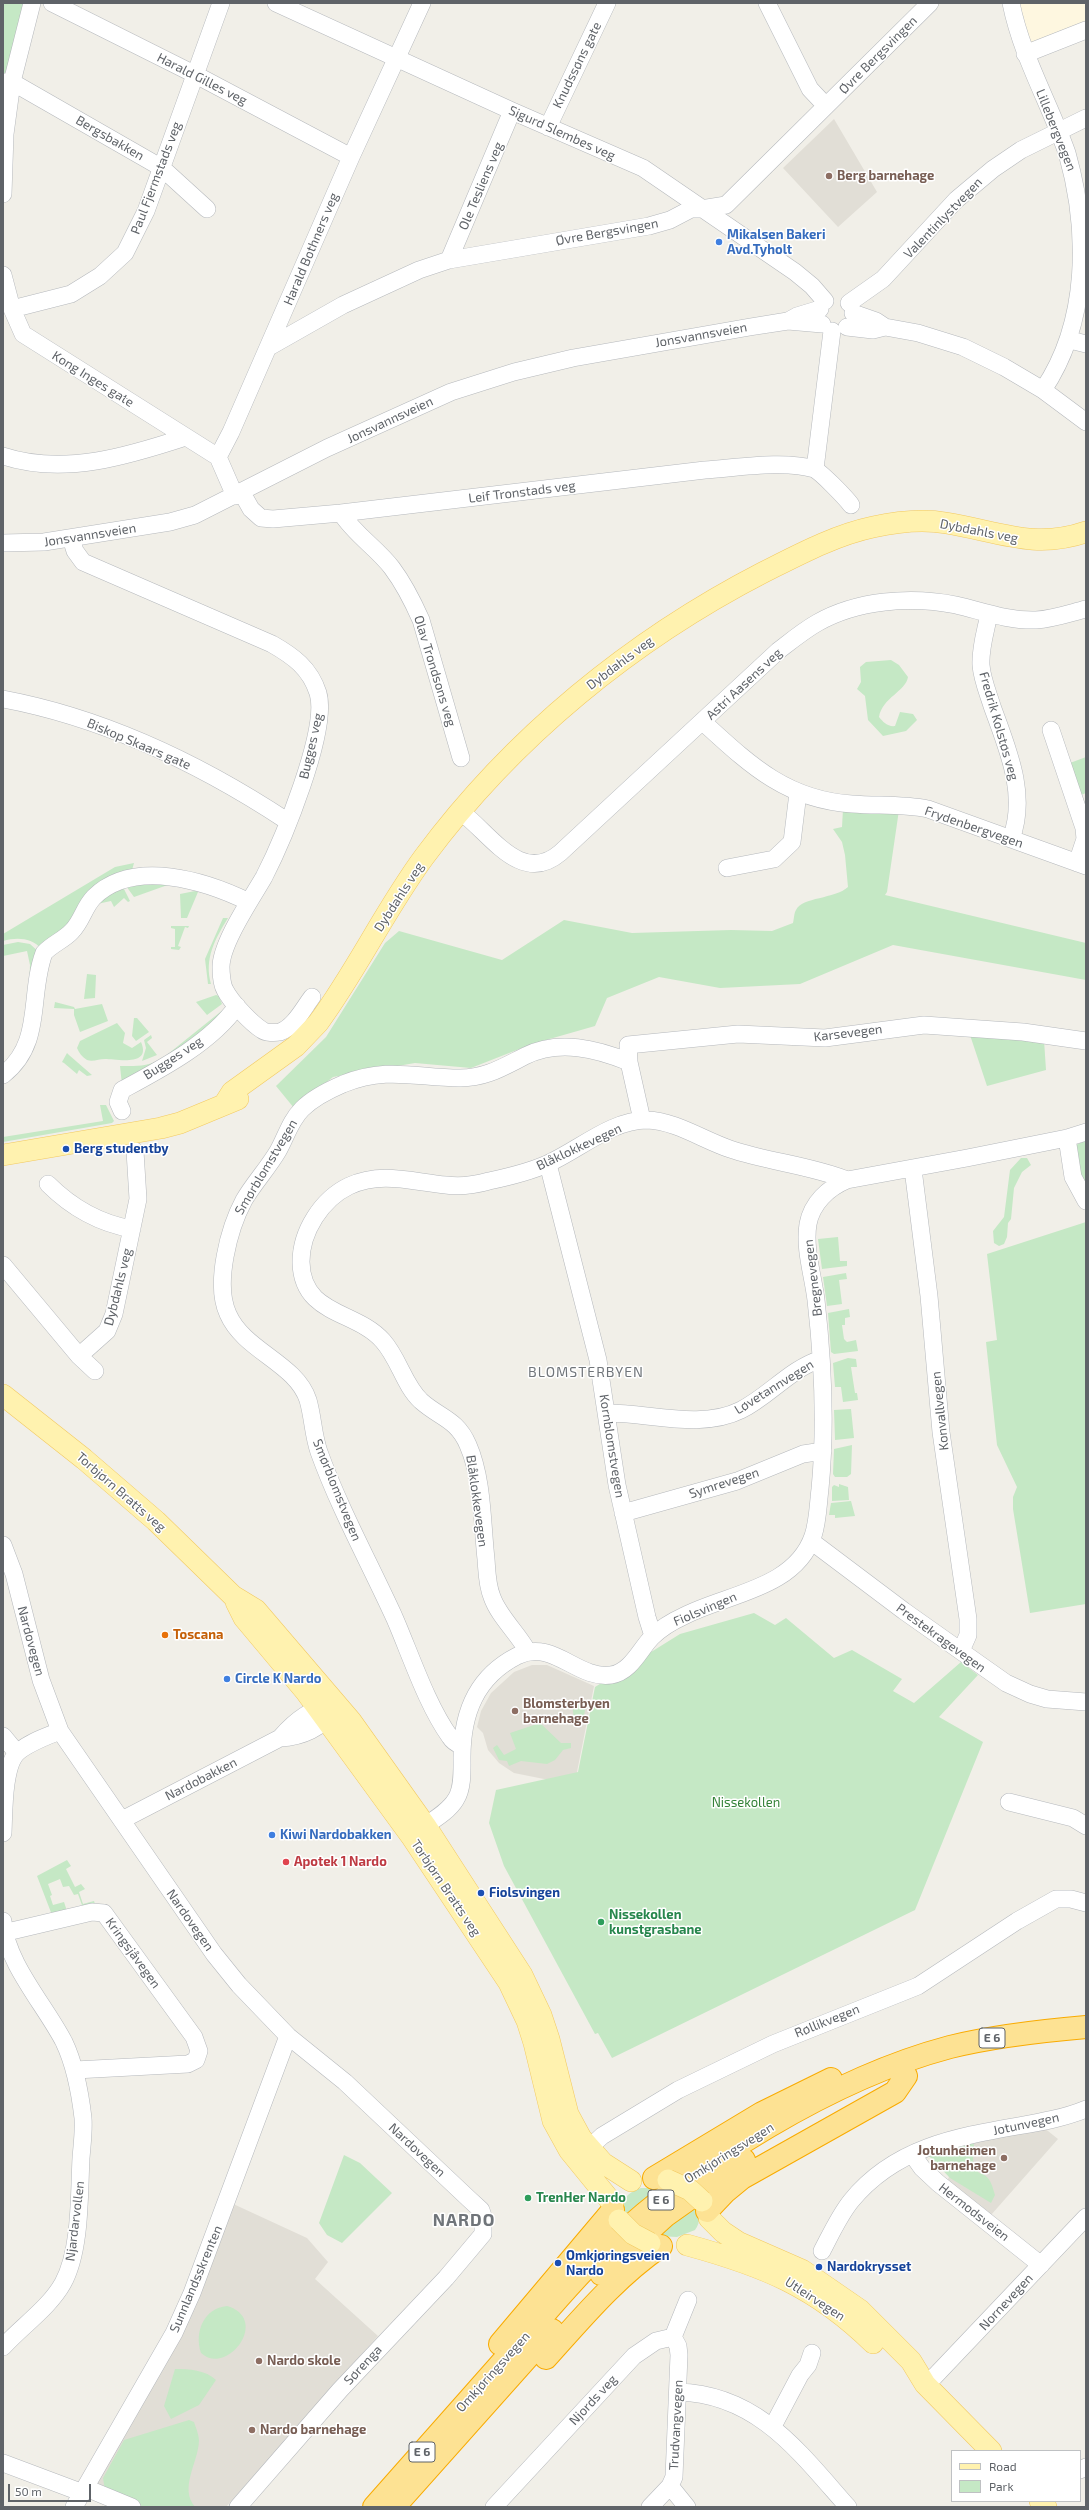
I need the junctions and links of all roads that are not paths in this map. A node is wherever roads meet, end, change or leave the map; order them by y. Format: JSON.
{"nodes":[{"id":1,"x":32,"y":3,"type":"edge"},
{"id":2,"x":52,"y":3,"type":"edge"},
{"id":3,"x":221,"y":3,"type":"edge"},
{"id":4,"x":276,"y":3,"type":"edge"},
{"id":5,"x":422,"y":3,"type":"edge"},
{"id":6,"x":607,"y":3,"type":"edge"},
{"id":7,"x":767,"y":3,"type":"edge"},
{"id":8,"x":930,"y":3,"type":"edge"},
{"id":9,"x":1011,"y":3,"type":"edge"},
{"id":10,"x":1086,"y":30,"type":"edge"},
{"id":11,"x":1025,"y":54,"type":"junction"},
{"id":12,"x":395,"y":58,"type":"junction"},
{"id":13,"x":196,"y":74,"type":"junction"},
{"id":14,"x":7,"y":82,"type":"edge"},
{"id":15,"x":826,"y":106,"type":"junction"},
{"id":16,"x":512,"y":111,"type":"junction"},
{"id":17,"x":1086,"y":118,"type":"edge"},
{"id":18,"x":548,"y":127,"type":"junction"},
{"id":19,"x":1058,"y":130,"type":"junction"},
{"id":20,"x":351,"y":157,"type":"junction"},
{"id":21,"x":162,"y":168,"type":"junction"},
{"id":22,"x":3,"y":194,"type":"edge"},
{"id":23,"x":207,"y":209,"type":"dead end"},
{"id":24,"x":701,"y":209,"type":"junction"},
{"id":25,"x":1085,"y":234,"type":"edge"},
{"id":26,"x":449,"y":260,"type":"junction"},
{"id":27,"x":3,"y":275,"type":"edge"},
{"id":28,"x":835,"y":315,"type":"junction"},
{"id":29,"x":8,"y":316,"type":"edge"},
{"id":30,"x":1070,"y":340,"type":"junction"},
{"id":31,"x":1086,"y":344,"type":"edge"},
{"id":32,"x":269,"y":347,"type":"junction"},
{"id":33,"x":1043,"y":390,"type":"junction"},
{"id":34,"x":1085,"y":425,"type":"edge"},
{"id":35,"x":186,"y":437,"type":"junction"},
{"id":36,"x":3,"y":456,"type":"edge"},
{"id":37,"x":218,"y":457,"type":"junction"},
{"id":38,"x":815,"y":469,"type":"junction"},
{"id":39,"x":238,"y":494,"type":"junction"},
{"id":40,"x":851,"y":505,"type":"dead end"},
{"id":41,"x":341,"y":513,"type":"junction"},
{"id":42,"x":1086,"y":534,"type":"edge"},
{"id":43,"x":71,"y":538,"type":"junction"},
{"id":44,"x":3,"y":543,"type":"edge"},
{"id":45,"x":1086,"y":609,"type":"edge"},
{"id":46,"x":989,"y":614,"type":"junction"},
{"id":47,"x":3,"y":699,"type":"edge"},
{"id":48,"x":703,"y":722,"type":"junction"},
{"id":49,"x":1051,"y":730,"type":"dead end"},
{"id":50,"x":460,"y":758,"type":"dead end"},
{"id":51,"x":798,"y":793,"type":"junction"},
{"id":52,"x":461,"y":812,"type":"junction"},
{"id":53,"x":287,"y":821,"type":"junction"},
{"id":54,"x":1011,"y":839,"type":"junction"},
{"id":55,"x":1081,"y":865,"type":"edge"},
{"id":56,"x":727,"y":868,"type":"dead end"},
{"id":57,"x":249,"y":902,"type":"junction"},
{"id":58,"x":312,"y":997,"type":"dead end"},
{"id":59,"x":237,"y":1006,"type":"junction"},
{"id":60,"x":1086,"y":1041,"type":"edge"},
{"id":61,"x":628,"y":1044,"type":"junction"},
{"id":62,"x":589,"y":1049,"type":"junction"},
{"id":63,"x":629,"y":1062,"type":"junction"},
{"id":64,"x":3,"y":1075,"type":"edge"},
{"id":65,"x":122,"y":1111,"type":"dead end"},
{"id":66,"x":642,"y":1120,"type":"junction"},
{"id":67,"x":1086,"y":1132,"type":"edge"},
{"id":68,"x":1067,"y":1138,"type":"junction"},
{"id":69,"x":135,"y":1151,"type":"dead end"},
{"id":70,"x":3,"y":1155,"type":"edge"},
{"id":71,"x":548,"y":1164,"type":"junction"},
{"id":72,"x":914,"y":1169,"type":"junction"},
{"id":73,"x":847,"y":1180,"type":"junction"},
{"id":74,"x":48,"y":1184,"type":"dead end"},
{"id":75,"x":1086,"y":1201,"type":"edge"},
{"id":76,"x":132,"y":1229,"type":"junction"},
{"id":77,"x":3,"y":1265,"type":"edge"},
{"id":78,"x":79,"y":1356,"type":"junction"},
{"id":79,"x":821,"y":1360,"type":"junction"},
{"id":80,"x":95,"y":1371,"type":"dead end"},
{"id":81,"x":3,"y":1395,"type":"edge"},
{"id":82,"x":608,"y":1413,"type":"junction"},
{"id":83,"x":823,"y":1451,"type":"junction"},
{"id":84,"x":623,"y":1513,"type":"junction"},
{"id":85,"x":811,"y":1541,"type":"junction"},
{"id":86,"x":3,"y":1545,"type":"edge"},
{"id":87,"x":654,"y":1636,"type":"junction"},
{"id":88,"x":961,"y":1651,"type":"junction"},
{"id":89,"x":528,"y":1652,"type":"junction"},
{"id":90,"x":1086,"y":1702,"type":"edge"},
{"id":91,"x":327,"y":1711,"type":"junction"},
{"id":92,"x":60,"y":1731,"type":"junction"},
{"id":93,"x":3,"y":1736,"type":"edge"},
{"id":94,"x":462,"y":1746,"type":"junction"},
{"id":95,"x":17,"y":1753,"type":"junction"},
{"id":96,"x":1009,"y":1802,"type":"dead end"},
{"id":97,"x":122,"y":1820,"type":"junction"},
{"id":98,"x":1086,"y":1826,"type":"edge"},
{"id":99,"x":418,"y":1830,"type":"junction"},
{"id":100,"x":3,"y":1833,"type":"edge"},
{"id":101,"x":1086,"y":1903,"type":"edge"},
{"id":102,"x":3,"y":1929,"type":"edge"},
{"id":103,"x":1086,"y":2027,"type":"edge"},
{"id":104,"x":288,"y":2036,"type":"junction"},
{"id":105,"x":1086,"y":2040,"type":"edge"},
{"id":106,"x":75,"y":2070,"type":"junction"},
{"id":107,"x":903,"y":2070,"type":"junction"},
{"id":108,"x":1086,"y":2109,"type":"edge"},
{"id":109,"x":589,"y":2148,"type":"junction"},
{"id":110,"x":912,"y":2154,"type":"junction"},
{"id":111,"x":583,"y":2168,"type":"junction"},
{"id":112,"x":661,"y":2179,"type":"junction"},
{"id":113,"x":631,"y":2181,"type":"junction"},
{"id":114,"x":706,"y":2210,"type":"junction"},
{"id":115,"x":615,"y":2211,"type":"junction"},
{"id":116,"x":1086,"y":2218,"type":"edge"},
{"id":117,"x":484,"y":2223,"type":"joint"},
{"id":118,"x":656,"y":2244,"type":"junction"},
{"id":119,"x":687,"y":2246,"type":"junction"},
{"id":120,"x":822,"y":2251,"type":"dead end"},
{"id":121,"x":1041,"y":2265,"type":"junction"},
{"id":122,"x":688,"y":2300,"type":"dead end"},
{"id":123,"x":673,"y":2337,"type":"junction"},
{"id":124,"x":3,"y":2347,"type":"edge"},
{"id":125,"x":812,"y":2353,"type":"dead end"},
{"id":126,"x":925,"y":2384,"type":"junction"},
{"id":127,"x":678,"y":2392,"type":"junction"},
{"id":128,"x":476,"y":2403,"type":"junction"},
{"id":129,"x":773,"y":2426,"type":"junction"},
{"id":130,"x":990,"y":2450,"type":"edge"},
{"id":131,"x":3,"y":2463,"type":"edge"},
{"id":132,"x":670,"y":2486,"type":"junction"},
{"id":133,"x":81,"y":2496,"type":"edge"},
{"id":134,"x":132,"y":2507,"type":"edge"},
{"id":135,"x":238,"y":2507,"type":"edge"},
{"id":136,"x":374,"y":2507,"type":"edge"},
{"id":137,"x":395,"y":2507,"type":"edge"},
{"id":138,"x":494,"y":2507,"type":"edge"},
{"id":139,"x":650,"y":2507,"type":"edge"},
{"id":140,"x":688,"y":2507,"type":"edge"},
{"id":141,"x":848,"y":2507,"type":"edge"}],
"edges":[{"from":1,"to":14,"type":"street"},
{"from":2,"to":13,"type":"street","name":"Harald Gilles veg"},
{"from":3,"to":13,"type":"street","name":"Paul Fjermstads veg"},
{"from":4,"to":12,"type":"street","name":"Sigurd Slembes veg"},
{"from":5,"to":12,"type":"street","name":"Harald Bothners veg"},
{"from":6,"to":18,"type":"street","name":"Knudssøns gate"},
{"from":7,"to":15,"type":"street"},
{"from":8,"to":15,"type":"street","name":"Øvre Bergsvingen"},
{"from":9,"to":11,"type":"street","name":"Lillebergvegen"},
{"from":10,"to":11,"type":"street"},
{"from":11,"to":19,"type":"street","name":"Lillebergvegen"},
{"from":12,"to":16,"type":"street","name":"Sigurd Slembes veg"},
{"from":12,"to":20,"type":"street","name":"Harald Bothners veg"},
{"from":13,"to":20,"type":"street","name":"Harald Gilles veg"},
{"from":13,"to":21,"type":"street","name":"Paul Fjermstads veg"},
{"from":14,"to":21,"type":"street","name":"Bergsbakken"},
{"from":14,"to":22,"type":"street"},
{"from":15,"to":24,"type":"street","name":"Øvre Bergsvingen"},
{"from":16,"to":18,"type":"street","name":"Sigurd Slembes veg"},
{"from":16,"to":26,"type":"street","name":"Ole Tesliens veg"},
{"from":17,"to":19,"type":"street","name":"Valentinlystvegen"},
{"from":18,"to":24,"type":"street","name":"Sigurd Slembes veg"},
{"from":19,"to":25,"type":"street","name":"Lillebergvegen"},
{"from":19,"to":28,"type":"street","name":"Valentinlystvegen"},
{"from":20,"to":32,"type":"street","name":"Harald Bothners veg"},
{"from":21,"to":23,"type":"street","name":"Bergsbakken"},
{"from":21,"to":29,"type":"street","name":"Paul Fjermstads veg"},
{"from":24,"to":26,"type":"street","name":"Øvre Bergsvingen"},
{"from":24,"to":28,"type":"street","name":"Sigurd Slembes veg"},
{"from":25,"to":30,"type":"street","name":"Lillebergvegen"},
{"from":26,"to":32,"type":"street","name":"Øvre Bergsvingen"},
{"from":27,"to":29,"type":"street","name":"Kong Inges gate"},
{"from":28,"to":33,"type":"street","name":"Jonsvannsveien"},
{"from":28,"to":38,"type":"street"},
{"from":28,"to":39,"type":"street","name":"Jonsvannsveien"},
{"from":29,"to":35,"type":"street","name":"Kong Inges gate"},
{"from":30,"to":31,"type":"street"},
{"from":30,"to":33,"type":"street","name":"Lillebergvegen"},
{"from":32,"to":37,"type":"street","name":"Harald Bothners veg"},
{"from":33,"to":34,"type":"street","name":"Jonsvannsveien"},
{"from":35,"to":36,"type":"street"},
{"from":35,"to":37,"type":"street","name":"Kong Inges gate"},
{"from":37,"to":39,"type":"street"},
{"from":38,"to":40,"type":"street"},
{"from":38,"to":41,"type":"street","name":"Leif Tronstads veg"},
{"from":39,"to":41,"type":"street","name":"Leif Tronstads veg"},
{"from":39,"to":43,"type":"street","name":"Jonsvannsveien"},
{"from":41,"to":50,"type":"street","name":"Olav Trondsons veg"},
{"from":42,"to":52,"type":"main road","name":"Dybdahls veg"},
{"from":43,"to":44,"type":"street","name":"Jonsvannsveien"},
{"from":43,"to":53,"type":"street","name":"Bugges veg"},
{"from":45,"to":46,"type":"street","name":"Astri Aasens veg"},
{"from":46,"to":48,"type":"street","name":"Astri Aasens veg"},
{"from":46,"to":54,"type":"street","name":"Fredrik Kolstøs veg"},
{"from":47,"to":53,"type":"street","name":"Biskop Skaars gate"},
{"from":48,"to":51,"type":"street","name":"Frydenbergvegen"},
{"from":48,"to":52,"type":"street","name":"Astri Aasens veg"},
{"from":49,"to":55,"type":"street","name":"Frydenbergvegen"},
{"from":51,"to":54,"type":"street","name":"Frydenbergvegen"},
{"from":51,"to":56,"type":"street"},
{"from":52,"to":70,"type":"main road","name":"Dybdahls veg"},
{"from":53,"to":57,"type":"street","name":"Bugges veg"},
{"from":54,"to":55,"type":"street","name":"Frydenbergvegen"},
{"from":57,"to":59,"type":"street","name":"Bugges veg"},
{"from":57,"to":64,"type":"street"},
{"from":58,"to":59,"type":"street","name":"Bugges veg"},
{"from":59,"to":65,"type":"street","name":"Bugges veg"},
{"from":60,"to":61,"type":"street","name":"Karsevegen"},
{"from":61,"to":62,"type":"street","name":"Smørblomstvegen"},
{"from":61,"to":63,"type":"street"},
{"from":62,"to":63,"type":"street","name":"Smørblomstvegen"},
{"from":62,"to":94,"type":"street","name":"Smørblomstvegen"},
{"from":63,"to":66,"type":"street"},
{"from":66,"to":71,"type":"street","name":"Blåklokkevegen"},
{"from":66,"to":73,"type":"street","name":"Blåklokkevegen"},
{"from":67,"to":68,"type":"street","name":"Bregnevegen"},
{"from":68,"to":72,"type":"street","name":"Bregnevegen"},
{"from":68,"to":75,"type":"street"},
{"from":69,"to":76,"type":"street","name":"Dybdahls veg"},
{"from":71,"to":82,"type":"street","name":"Kornblomstvegen"},
{"from":71,"to":89,"type":"street","name":"Blåklokkevegen"},
{"from":72,"to":73,"type":"street","name":"Bregnevegen"},
{"from":72,"to":88,"type":"street","name":"Konvallvegen"},
{"from":73,"to":79,"type":"street","name":"Bregnevegen"},
{"from":74,"to":76,"type":"street","name":"Dybdahls veg"},
{"from":76,"to":78,"type":"street","name":"Dybdahls veg"},
{"from":77,"to":78,"type":"street"},
{"from":78,"to":80,"type":"street"},
{"from":79,"to":82,"type":"street","name":"Løvetannvegen"},
{"from":79,"to":83,"type":"street","name":"Bregnevegen"},
{"from":81,"to":91,"type":"main road","name":"Torbjørn Bratts veg"},
{"from":82,"to":84,"type":"street","name":"Kornblomstvegen"},
{"from":83,"to":84,"type":"street","name":"Symrevegen"},
{"from":83,"to":85,"type":"street","name":"Bregnevegen"},
{"from":84,"to":87,"type":"street","name":"Kornblomstvegen"},
{"from":85,"to":87,"type":"street","name":"Fiolsvingen"},
{"from":85,"to":88,"type":"street","name":"Prestekragevegen"},
{"from":86,"to":92,"type":"street","name":"Nardovegen"},
{"from":87,"to":89,"type":"street","name":"Fiolsvingen"},
{"from":88,"to":90,"type":"street","name":"Prestekragevegen"},
{"from":89,"to":94,"type":"street","name":"Fiolsvingen"},
{"from":91,"to":97,"type":"street","name":"Nardobakken"},
{"from":91,"to":99,"type":"main road","name":"Torbjørn Bratts veg"},
{"from":92,"to":95,"type":"street"},
{"from":92,"to":97,"type":"street","name":"Nardovegen"},
{"from":93,"to":95,"type":"street"},
{"from":94,"to":99,"type":"street","name":"Fiolsvingen"},
{"from":95,"to":100,"type":"street"},
{"from":96,"to":98,"type":"street"},
{"from":97,"to":104,"type":"street","name":"Nardovegen"},
{"from":99,"to":109,"type":"main road","name":"Torbjørn Bratts veg"},
{"from":99,"to":111,"type":"main road","name":"Torbjørn Bratts veg"},
{"from":101,"to":109,"type":"street","name":"Røllikvegen"},
{"from":102,"to":106,"type":"street","name":"Njardarvollen"},
{"from":102,"to":106,"type":"street","name":"Kringsjåvegen"},
{"from":103,"to":107,"type":"highway","name":"Omkjøringsvegen","number":"E 6"},
{"from":104,"to":117,"type":"street","name":"Nardovegen"},
{"from":104,"to":133,"type":"street","name":"Sunnlandsskrenten"},
{"from":105,"to":107,"type":"highway","name":"Omkjøringsvegen","number":"E 6"},
{"from":106,"to":124,"type":"street","name":"Njardarvollen"},
{"from":107,"to":112,"type":"highway","number":"E 6"},
{"from":107,"to":114,"type":"highway"},
{"from":107,"to":128,"type":"highway","name":"Omkjøringsvegen","number":"E 6"},
{"from":108,"to":110,"type":"street","name":"Jotunvegen"},
{"from":109,"to":111,"type":"street"},
{"from":109,"to":113,"type":"main road","name":"Torbjørn Bratts veg"},
{"from":110,"to":120,"type":"street","name":"Jotunvegen"},
{"from":110,"to":121,"type":"street","name":"Hermodsveien"},
{"from":111,"to":115,"type":"main road","name":"Torbjørn Bratts veg"},
{"from":112,"to":113,"type":"main road"},
{"from":112,"to":114,"type":"main road","bridge":true},
{"from":113,"to":115,"type":"main road"},
{"from":114,"to":119,"type":"main road"},
{"from":114,"to":126,"type":"main road","name":"Utleirvegen"},
{"from":115,"to":118,"type":"main road","bridge":true},
{"from":115,"to":128,"type":"highway","number":"E 6"},
{"from":116,"to":121,"type":"street","name":"Nornevegen"},
{"from":117,"to":135,"type":"street","name":"Sørenga"},
{"from":118,"to":119,"type":"main road"},
{"from":118,"to":128,"type":"highway"},
{"from":119,"to":126,"type":"main road","name":"Utleirvegen"},
{"from":121,"to":126,"type":"street","name":"Nornevegen"},
{"from":122,"to":123,"type":"street"},
{"from":123,"to":127,"type":"street","name":"Trudvangvegen"},
{"from":123,"to":138,"type":"street","name":"Njords veg"},
{"from":125,"to":129,"type":"street"},
{"from":126,"to":130,"type":"main road","name":"Utleirvegen"},
{"from":127,"to":129,"type":"street"},
{"from":127,"to":132,"type":"street","name":"Trudvangvegen"},
{"from":128,"to":136,"type":"highway","name":"Omkjøringsvegen","number":"E 6"},
{"from":128,"to":137,"type":"highway","name":"Omkjøringsvegen","number":"E 6"},
{"from":129,"to":141,"type":"street"},
{"from":131,"to":133,"type":"street"},
{"from":132,"to":139,"type":"street","name":"Trudvangvegen"},
{"from":132,"to":140,"type":"street"},
{"from":133,"to":134,"type":"street"}]}
